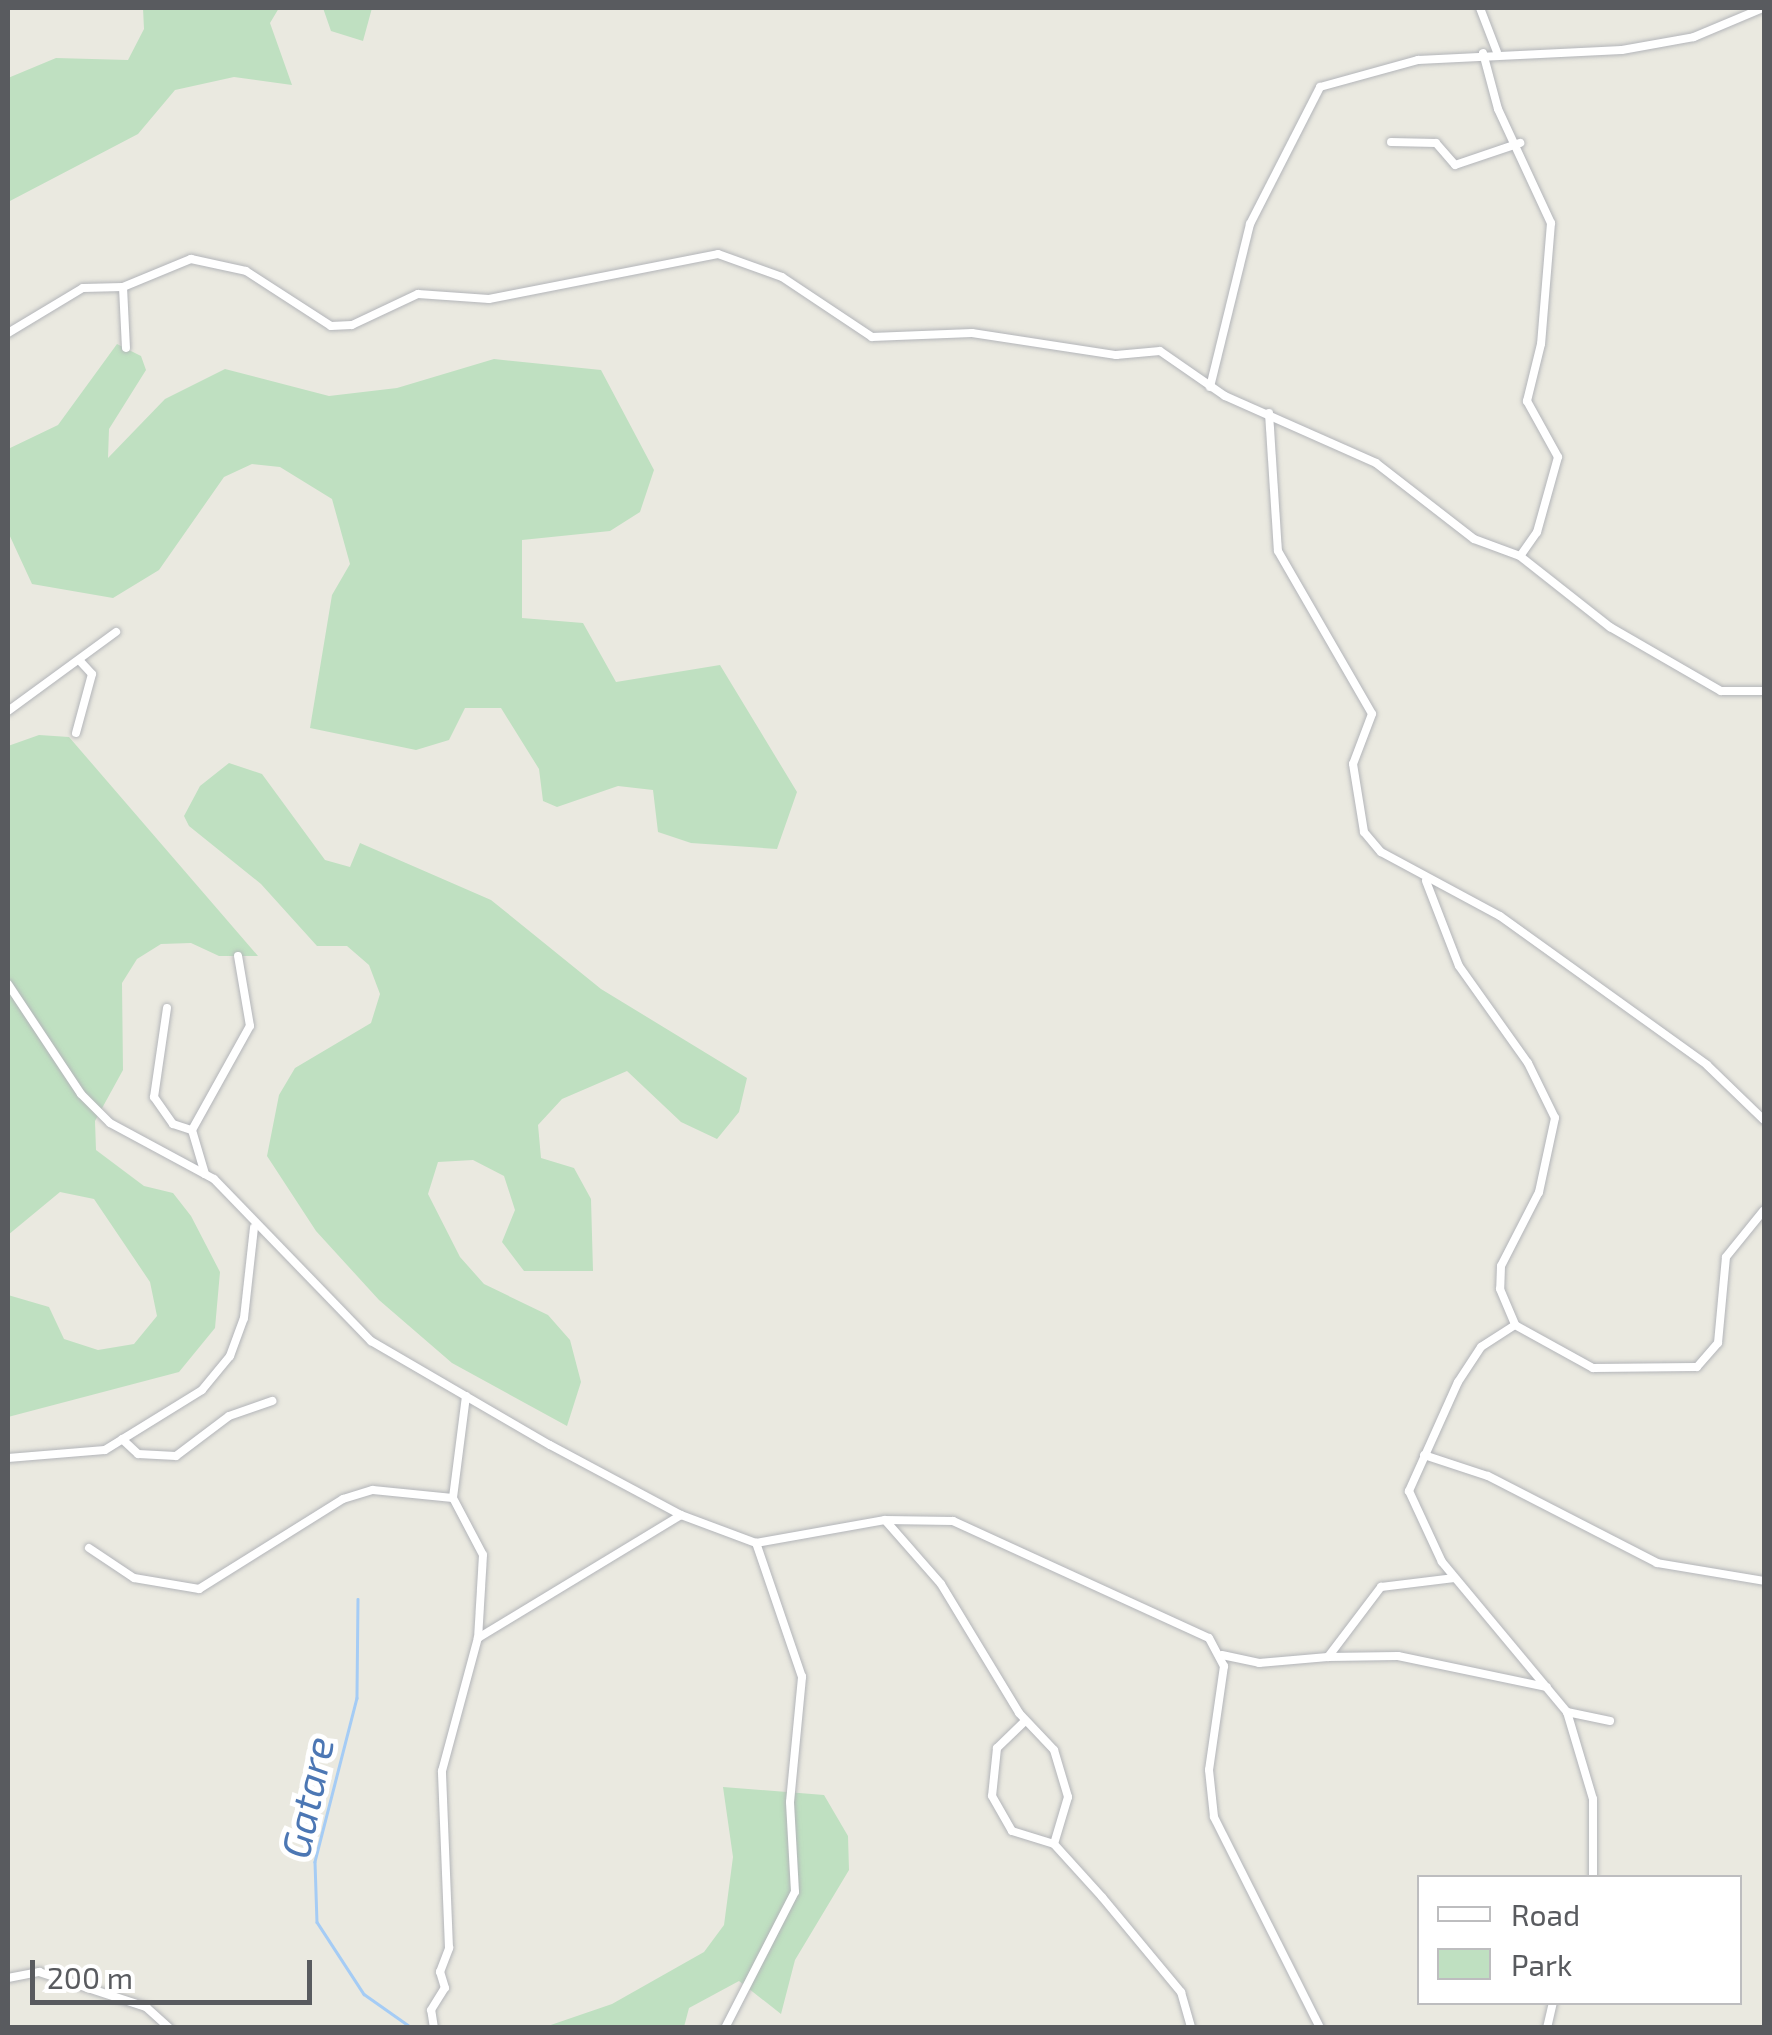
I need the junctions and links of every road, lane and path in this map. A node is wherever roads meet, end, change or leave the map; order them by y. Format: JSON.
{"nodes":[{"id":1,"x":1480,"y":8,"type":"edge"},
{"id":2,"x":1763,"y":8,"type":"edge"},
{"id":3,"x":1497,"y":52,"type":"junction"},
{"id":4,"x":1483,"y":53,"type":"junction"},
{"id":5,"x":1392,"y":142,"type":"dead end"},
{"id":6,"x":1520,"y":144,"type":"junction"},
{"id":7,"x":122,"y":286,"type":"junction"},
{"id":8,"x":8,"y":333,"type":"edge"},
{"id":9,"x":126,"y":348,"type":"dead end"},
{"id":10,"x":1210,"y":386,"type":"junction"},
{"id":11,"x":1269,"y":413,"type":"junction"},
{"id":12,"x":1520,"y":556,"type":"junction"},
{"id":13,"x":116,"y":632,"type":"dead end"},
{"id":14,"x":80,"y":661,"type":"junction"},
{"id":15,"x":1764,"y":691,"type":"edge"},
{"id":16,"x":8,"y":711,"type":"edge"},
{"id":17,"x":76,"y":733,"type":"dead end"},
{"id":18,"x":1426,"y":881,"type":"junction"},
{"id":19,"x":238,"y":956,"type":"dead end"},
{"id":20,"x":8,"y":984,"type":"edge"},
{"id":21,"x":167,"y":1008,"type":"dead end"},
{"id":22,"x":1764,"y":1120,"type":"edge"},
{"id":23,"x":192,"y":1130,"type":"junction"},
{"id":24,"x":205,"y":1174,"type":"junction"},
{"id":25,"x":1764,"y":1210,"type":"edge"},
{"id":26,"x":254,"y":1228,"type":"junction"},
{"id":27,"x":1515,"y":1326,"type":"junction"},
{"id":28,"x":466,"y":1396,"type":"junction"},
{"id":29,"x":272,"y":1401,"type":"dead end"},
{"id":30,"x":122,"y":1440,"type":"junction"},
{"id":31,"x":1424,"y":1455,"type":"junction"},
{"id":32,"x":8,"y":1458,"type":"edge"},
{"id":33,"x":454,"y":1498,"type":"junction"},
{"id":34,"x":681,"y":1514,"type":"junction"},
{"id":35,"x":886,"y":1520,"type":"junction"},
{"id":36,"x":756,"y":1544,"type":"junction"},
{"id":37,"x":89,"y":1548,"type":"dead end"},
{"id":38,"x":1454,"y":1578,"type":"junction"},
{"id":39,"x":1764,"y":1581,"type":"edge"},
{"id":40,"x":478,"y":1638,"type":"junction"},
{"id":41,"x":1222,"y":1655,"type":"junction"},
{"id":42,"x":1328,"y":1657,"type":"junction"},
{"id":43,"x":1547,"y":1688,"type":"junction"},
{"id":44,"x":1567,"y":1712,"type":"junction"},
{"id":45,"x":1026,"y":1721,"type":"junction"},
{"id":46,"x":1610,"y":1721,"type":"dead end"},
{"id":47,"x":1054,"y":1844,"type":"junction"},
{"id":48,"x":1593,"y":1875,"type":"edge"},
{"id":49,"x":8,"y":1978,"type":"edge"},
{"id":50,"x":170,"y":2028,"type":"edge"},
{"id":51,"x":434,"y":2028,"type":"edge"},
{"id":52,"x":725,"y":2028,"type":"edge"},
{"id":53,"x":1191,"y":2028,"type":"edge"},
{"id":54,"x":1320,"y":2028,"type":"edge"}],
"edges":[{"from":1,"to":3,"type":"street"},
{"from":2,"to":3,"type":"street"},
{"from":3,"to":4,"type":"street"},
{"from":4,"to":6,"type":"street"},
{"from":4,"to":10,"type":"street"},
{"from":5,"to":6,"type":"street"},
{"from":6,"to":12,"type":"street"},
{"from":7,"to":8,"type":"street"},
{"from":7,"to":9,"type":"street"},
{"from":7,"to":10,"type":"street"},
{"from":10,"to":11,"type":"street"},
{"from":11,"to":12,"type":"street"},
{"from":11,"to":18,"type":"street"},
{"from":12,"to":15,"type":"street"},
{"from":13,"to":14,"type":"street"},
{"from":14,"to":16,"type":"street"},
{"from":14,"to":17,"type":"street"},
{"from":18,"to":22,"type":"street"},
{"from":18,"to":27,"type":"street"},
{"from":19,"to":23,"type":"street"},
{"from":20,"to":24,"type":"street"},
{"from":21,"to":23,"type":"street"},
{"from":23,"to":24,"type":"street"},
{"from":24,"to":26,"type":"street"},
{"from":25,"to":27,"type":"street"},
{"from":26,"to":28,"type":"street"},
{"from":26,"to":30,"type":"street"},
{"from":27,"to":31,"type":"street"},
{"from":28,"to":33,"type":"street"},
{"from":28,"to":34,"type":"street"},
{"from":29,"to":30,"type":"street"},
{"from":30,"to":32,"type":"street"},
{"from":31,"to":38,"type":"street"},
{"from":31,"to":39,"type":"street"},
{"from":33,"to":37,"type":"street"},
{"from":33,"to":40,"type":"street"},
{"from":34,"to":36,"type":"street"},
{"from":34,"to":40,"type":"street"},
{"from":35,"to":36,"type":"street"},
{"from":35,"to":41,"type":"street"},
{"from":35,"to":45,"type":"street"},
{"from":36,"to":52,"type":"street"},
{"from":38,"to":42,"type":"street"},
{"from":38,"to":43,"type":"street"},
{"from":40,"to":51,"type":"street"},
{"from":41,"to":42,"type":"street"},
{"from":41,"to":54,"type":"street"},
{"from":42,"to":43,"type":"street"},
{"from":43,"to":44,"type":"street"},
{"from":44,"to":46,"type":"street"},
{"from":44,"to":48,"type":"street"},
{"from":45,"to":47,"type":"street"},
{"from":45,"to":47,"type":"street"},
{"from":47,"to":53,"type":"street"},
{"from":49,"to":50,"type":"street"}]}
